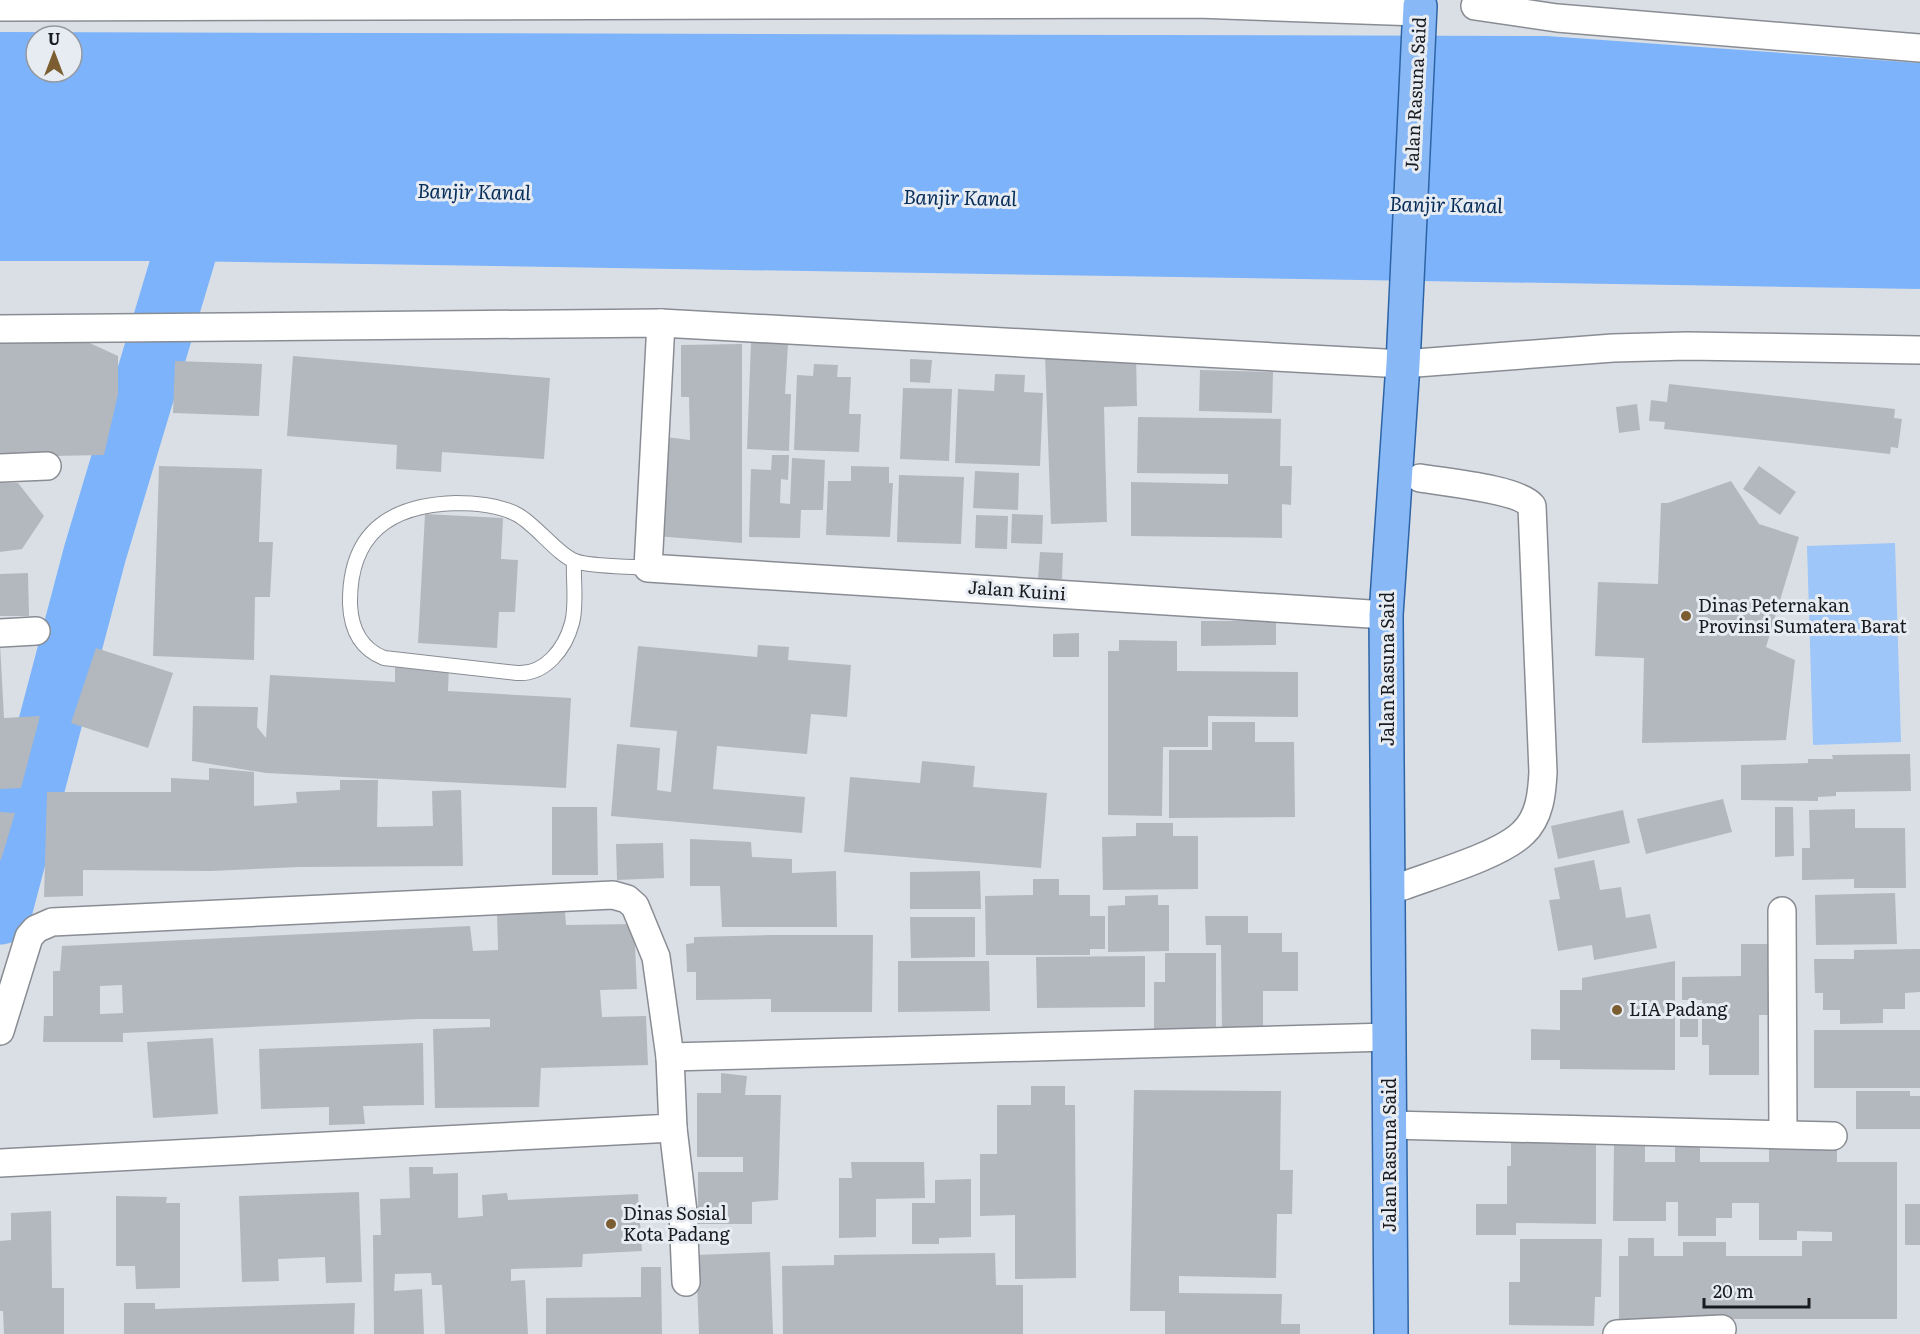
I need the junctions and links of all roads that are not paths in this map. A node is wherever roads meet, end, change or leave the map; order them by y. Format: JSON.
{"nodes":[{"id":1,"x":882,"y":3,"type":"edge"},
{"id":2,"x":1418,"y":6,"type":"edge"},
{"id":3,"x":1475,"y":6,"type":"dead end"},
{"id":4,"x":0,"y":7,"type":"edge"},
{"id":5,"x":1920,"y":48,"type":"edge"},
{"id":6,"x":661,"y":323,"type":"junction"},
{"id":7,"x":0,"y":329,"type":"edge"},
{"id":8,"x":1920,"y":350,"type":"edge"},
{"id":9,"x":1404,"y":352,"type":"junction"},
{"id":10,"x":47,"y":466,"type":"dead end"},
{"id":11,"x":0,"y":468,"type":"edge"},
{"id":12,"x":1408,"y":476,"type":"junction"},
{"id":13,"x":574,"y":561,"type":"junction"},
{"id":14,"x":648,"y":568,"type":"junction"},
{"id":15,"x":1386,"y":615,"type":"junction"},
{"id":16,"x":36,"y":631,"type":"dead end"},
{"id":17,"x":0,"y":633,"type":"edge"},
{"id":18,"x":1396,"y":889,"type":"junction"},
{"id":19,"x":1782,"y":911,"type":"dead end"},
{"id":20,"x":12,"y":962,"type":"edge"},
{"id":21,"x":0,"y":1031,"type":"edge"},
{"id":22,"x":1389,"y":1037,"type":"junction"},
{"id":23,"x":670,"y":1057,"type":"junction"},
{"id":24,"x":1390,"y":1125,"type":"junction"},
{"id":25,"x":673,"y":1128,"type":"junction"},
{"id":26,"x":1783,"y":1133,"type":"junction"},
{"id":27,"x":1833,"y":1136,"type":"dead end"},
{"id":28,"x":0,"y":1163,"type":"edge"},
{"id":29,"x":686,"y":1282,"type":"dead end"},
{"id":30,"x":1722,"y":1329,"type":"dead end"},
{"id":31,"x":1390,"y":1334,"type":"edge"},
{"id":32,"x":1617,"y":1334,"type":"edge"}],
"edges":[{"from":1,"to":2,"type":"street"},
{"from":1,"to":4,"type":"street"},
{"from":2,"to":9,"type":"main road","name":"Jalan Rasuna Said"},
{"from":3,"to":5,"type":"street"},
{"from":6,"to":7,"type":"street"},
{"from":6,"to":9,"type":"street"},
{"from":6,"to":14,"type":"street"},
{"from":8,"to":9,"type":"street"},
{"from":9,"to":12,"type":"main road","name":"Jalan Rasuna Said"},
{"from":10,"to":11,"type":"street"},
{"from":12,"to":15,"type":"main road","name":"Jalan Rasuna Said"},
{"from":12,"to":18,"type":"street"},
{"from":13,"to":13,"type":"lane"},
{"from":13,"to":14,"type":"lane"},
{"from":14,"to":15,"type":"street","name":"Jalan Kuini"},
{"from":15,"to":18,"type":"main road","name":"Jalan Rasuna Said"},
{"from":16,"to":17,"type":"street"},
{"from":18,"to":22,"type":"main road","name":"Jalan Rasuna Said"},
{"from":19,"to":26,"type":"street"},
{"from":20,"to":21,"type":"street"},
{"from":20,"to":23,"type":"street"},
{"from":22,"to":23,"type":"street"},
{"from":22,"to":24,"type":"main road","name":"Jalan Rasuna Said"},
{"from":23,"to":25,"type":"street"},
{"from":24,"to":26,"type":"street"},
{"from":24,"to":31,"type":"main road","name":"Jalan Rasuna Said"},
{"from":25,"to":28,"type":"street"},
{"from":25,"to":29,"type":"street"},
{"from":26,"to":27,"type":"street"},
{"from":30,"to":32,"type":"street"}]}
